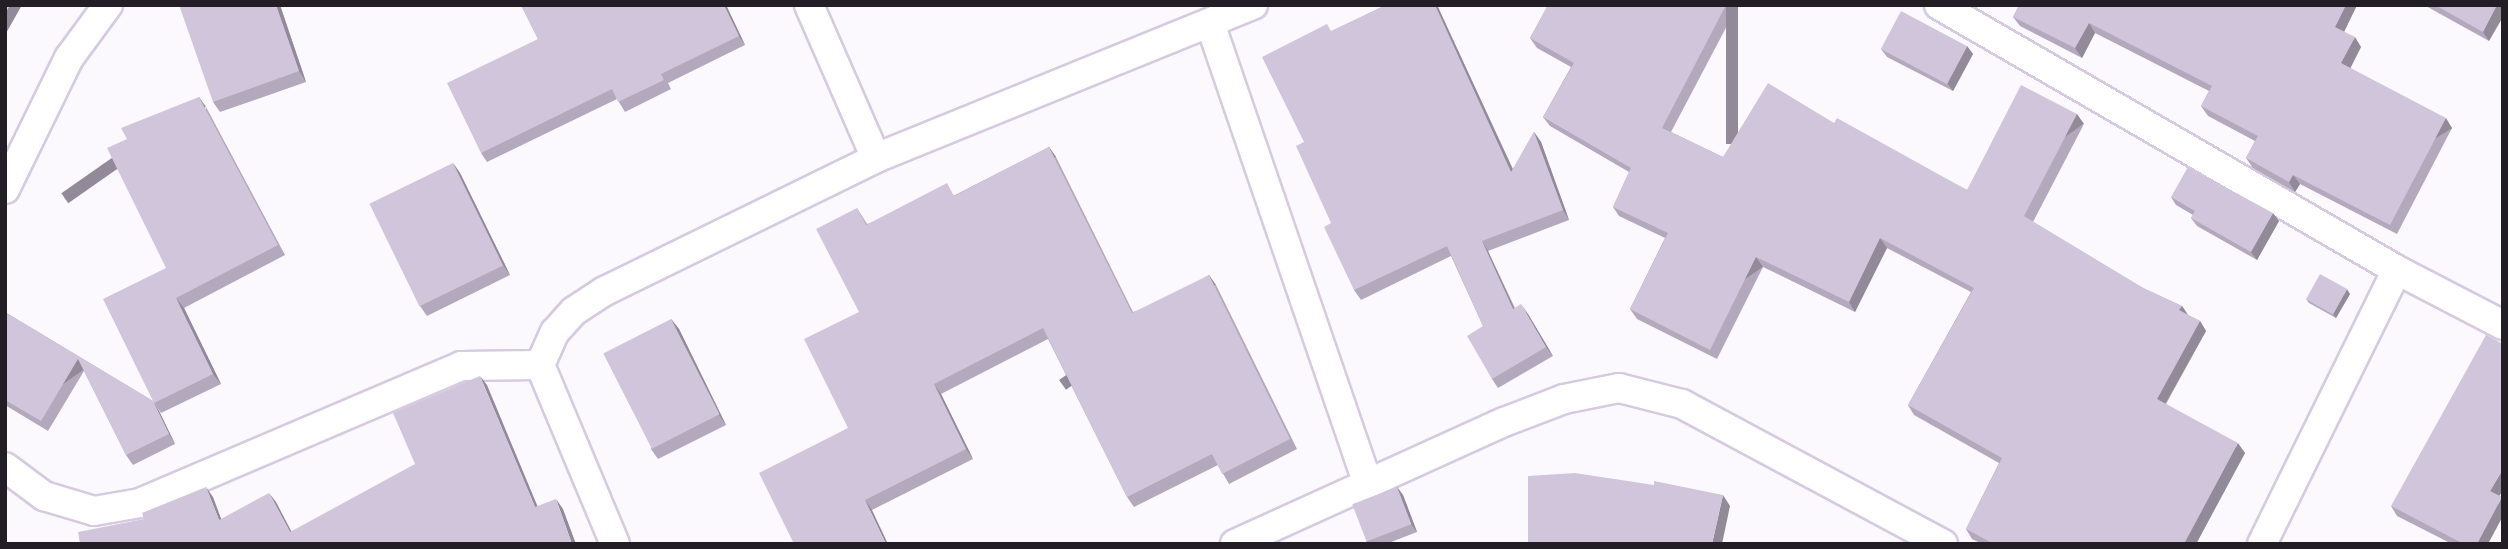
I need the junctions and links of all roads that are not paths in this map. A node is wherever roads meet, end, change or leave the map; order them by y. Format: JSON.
{"nodes":[{"id":1,"x":108,"y":5,"type":"edge"},
{"id":2,"x":809,"y":5,"type":"edge"},
{"id":3,"x":1253,"y":5,"type":"edge"},
{"id":4,"x":1939,"y":5,"type":"edge"},
{"id":5,"x":1210,"y":23,"type":"junction"},
{"id":6,"x":876,"y":158,"type":"junction"},
{"id":7,"x":5,"y":189,"type":"edge"},
{"id":8,"x":2397,"y":270,"type":"junction"},
{"id":9,"x":2503,"y":325,"type":"edge"},
{"id":10,"x":540,"y":365,"type":"junction"},
{"id":11,"x":5,"y":467,"type":"edge"},
{"id":12,"x":1367,"y":481,"type":"junction"},
{"id":13,"x":615,"y":544,"type":"edge"},
{"id":14,"x":1235,"y":544,"type":"edge"},
{"id":15,"x":1943,"y":544,"type":"edge"},
{"id":16,"x":2262,"y":544,"type":"edge"}],
"edges":[{"from":1,"to":7,"type":"street"},
{"from":2,"to":6,"type":"street"},
{"from":3,"to":5,"type":"street"},
{"from":4,"to":8,"type":"street"},
{"from":5,"to":6,"type":"street"},
{"from":5,"to":12,"type":"street"},
{"from":6,"to":10,"type":"street"},
{"from":8,"to":9,"type":"street"},
{"from":8,"to":16,"type":"street"},
{"from":10,"to":11,"type":"street"},
{"from":10,"to":13,"type":"street"},
{"from":12,"to":14,"type":"street"},
{"from":12,"to":15,"type":"street"}]}
